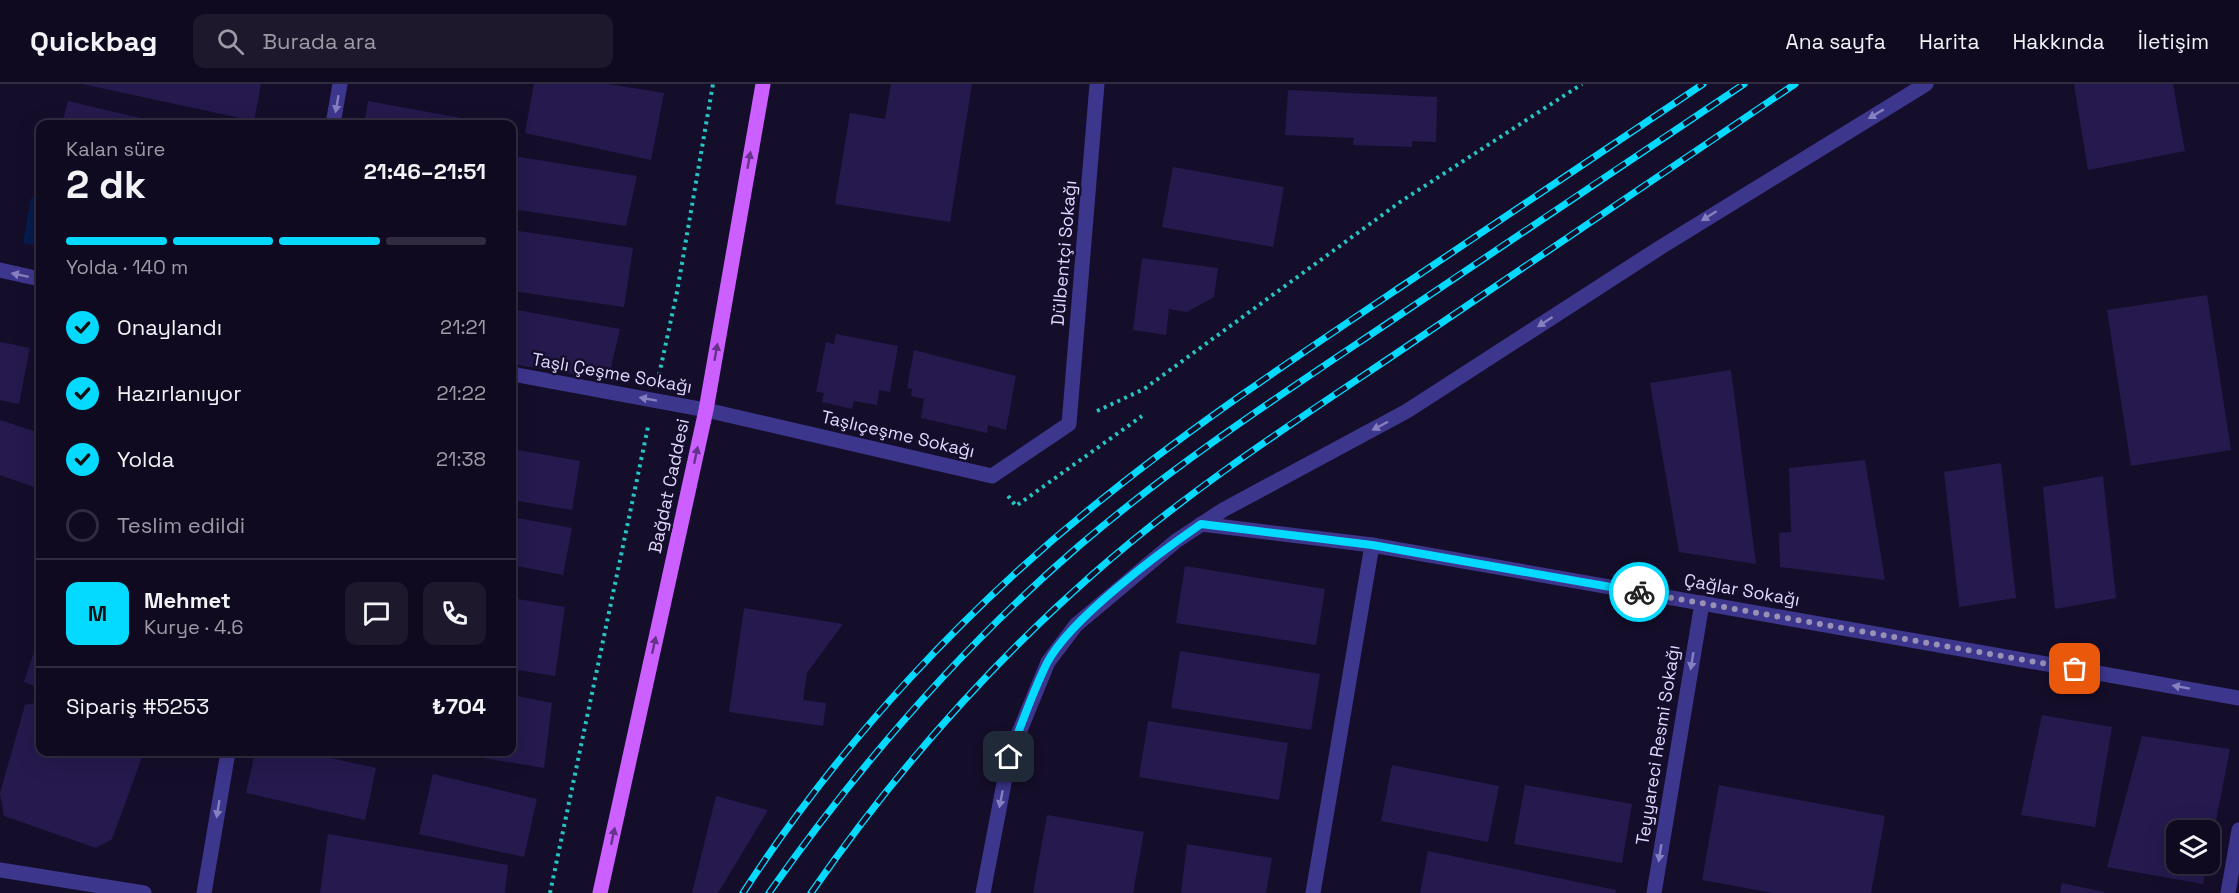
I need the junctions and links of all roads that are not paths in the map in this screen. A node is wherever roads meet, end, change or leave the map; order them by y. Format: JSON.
{"nodes":[{"id":1,"x":340,"y":84,"type":"edge"},
{"id":2,"x":763,"y":84,"type":"edge"},
{"id":3,"x":1097,"y":84,"type":"edge"},
{"id":4,"x":1926,"y":84,"type":"edge"},
{"id":5,"x":334,"y":120,"type":"edge"},
{"id":6,"x":0,"y":270,"type":"edge"},
{"id":7,"x":36,"y":278,"type":"edge"},
{"id":8,"x":516,"y":375,"type":"edge"},
{"id":9,"x":706,"y":410,"type":"junction"},
{"id":10,"x":1069,"y":424,"type":"joint"},
{"id":11,"x":1201,"y":524,"type":"junction"},
{"id":12,"x":1372,"y":545,"type":"junction"},
{"id":13,"x":1702,"y":603,"type":"junction"},
{"id":14,"x":2239,"y":698,"type":"edge"},
{"id":15,"x":227,"y":756,"type":"edge"},
{"id":16,"x":2239,"y":830,"type":"edge"},
{"id":17,"x":0,"y":870,"type":"edge"},
{"id":18,"x":144,"y":893,"type":"edge"},
{"id":19,"x":204,"y":893,"type":"edge"},
{"id":20,"x":600,"y":893,"type":"edge"},
{"id":21,"x":983,"y":893,"type":"edge"},
{"id":22,"x":1313,"y":893,"type":"edge"},
{"id":23,"x":1654,"y":893,"type":"edge"},
{"id":24,"x":2228,"y":893,"type":"edge"}],
"edges":[{"from":1,"to":5,"type":"street","one_way":true},
{"from":9,"to":2,"type":"main road","name":"Bağdat Caddesi","one_way":true},
{"from":3,"to":10,"type":"street","name":"Dülbentçi Sokağı"},
{"from":4,"to":11,"type":"street","one_way":true},
{"from":7,"to":6,"type":"street","one_way":true},
{"from":9,"to":8,"type":"street","name":"Taşlı Çeşme Sokağı","one_way":true},
{"from":9,"to":10,"type":"street","name":"Taşlıçeşme Sokağı"},
{"from":20,"to":9,"type":"main road","name":"Bağdat Caddesi","one_way":true},
{"from":11,"to":12,"type":"street","name":"Çağlar Sokağı"},
{"from":11,"to":21,"type":"street","one_way":true},
{"from":12,"to":13,"type":"street","name":"Çağlar Sokağı"},
{"from":12,"to":22,"type":"street"},
{"from":14,"to":13,"type":"street","name":"Çağlar Sokağı","one_way":true},
{"from":13,"to":23,"type":"street","name":"Teyyareci Resmi Sokağı","one_way":true},
{"from":15,"to":19,"type":"street","one_way":true},
{"from":16,"to":24,"type":"street"},
{"from":17,"to":18,"type":"street"}]}
